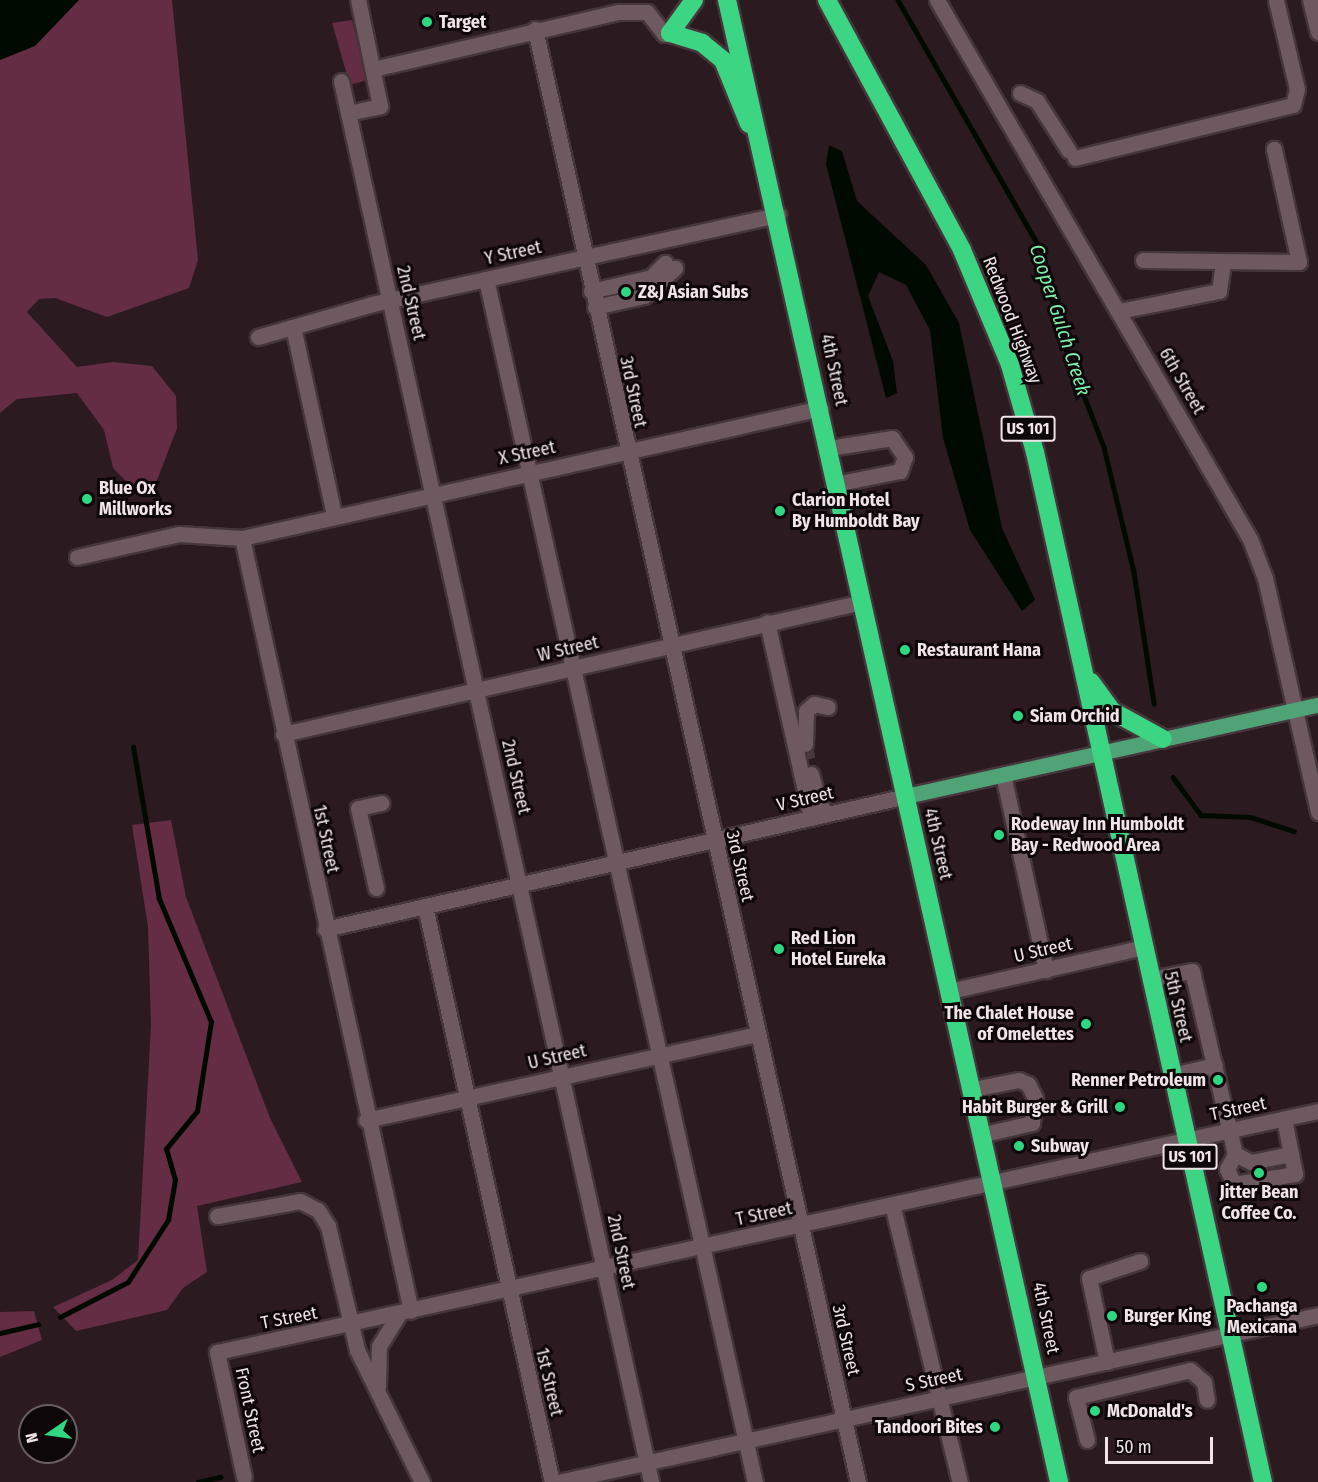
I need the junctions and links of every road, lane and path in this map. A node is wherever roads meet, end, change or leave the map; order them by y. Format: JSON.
{"nodes":[{"id":1,"x":358,"y":0,"type":"edge"},
{"id":2,"x":694,"y":0,"type":"edge"},
{"id":3,"x":727,"y":0,"type":"edge"},
{"id":4,"x":827,"y":0,"type":"edge"},
{"id":5,"x":836,"y":0,"type":"edge"},
{"id":6,"x":937,"y":0,"type":"edge"},
{"id":7,"x":1276,"y":0,"type":"edge"},
{"id":8,"x":1310,"y":0,"type":"edge"},
{"id":9,"x":646,"y":6,"type":"edge"},
{"id":10,"x":535,"y":29,"type":"junction"},
{"id":11,"x":1318,"y":32,"type":"edge"},
{"id":12,"x":670,"y":33,"type":"junction"},
{"id":13,"x":373,"y":69,"type":"junction"},
{"id":14,"x":341,"y":81,"type":"dead end"},
{"id":15,"x":1020,"y":93,"type":"dead end"},
{"id":16,"x":879,"y":96,"type":"junction"},
{"id":17,"x":348,"y":113,"type":"junction"},
{"id":18,"x":760,"y":134,"type":"junction"},
{"id":19,"x":1274,"y":149,"type":"dead end"},
{"id":20,"x":778,"y":215,"type":"junction"},
{"id":21,"x":584,"y":258,"type":"junction"},
{"id":22,"x":1143,"y":260,"type":"dead end"},
{"id":23,"x":1223,"y":262,"type":"junction"},
{"id":24,"x":486,"y":279,"type":"junction"},
{"id":25,"x":591,"y":291,"type":"junction"},
{"id":26,"x":390,"y":300,"type":"junction"},
{"id":27,"x":595,"y":307,"type":"junction"},
{"id":28,"x":1119,"y":310,"type":"junction"},
{"id":29,"x":293,"y":327,"type":"junction"},
{"id":30,"x":258,"y":337,"type":"dead end"},
{"id":31,"x":821,"y":408,"type":"junction"},
{"id":32,"x":829,"y":448,"type":"junction"},
{"id":33,"x":626,"y":451,"type":"junction"},
{"id":34,"x":529,"y":473,"type":"junction"},
{"id":35,"x":835,"y":484,"type":"junction"},
{"id":36,"x":432,"y":493,"type":"junction"},
{"id":37,"x":334,"y":515,"type":"junction"},
{"id":38,"x":242,"y":538,"type":"junction"},
{"id":39,"x":77,"y":557,"type":"dead end"},
{"id":40,"x":862,"y":602,"type":"junction"},
{"id":41,"x":767,"y":622,"type":"junction"},
{"id":42,"x":670,"y":645,"type":"junction"},
{"id":43,"x":1083,"y":666,"type":"junction"},
{"id":44,"x":572,"y":668,"type":"junction"},
{"id":45,"x":476,"y":690,"type":"junction"},
{"id":46,"x":1318,"y":705,"type":"edge"},
{"id":47,"x":828,"y":707,"type":"dead end"},
{"id":48,"x":1295,"y":710,"type":"junction"},
{"id":49,"x":283,"y":734,"type":"junction"},
{"id":50,"x":1163,"y":739,"type":"junction"},
{"id":51,"x":805,"y":744,"type":"tunnel mouth"},
{"id":52,"x":1102,"y":752,"type":"junction"},
{"id":53,"x":812,"y":774,"type":"tunnel mouth"},
{"id":54,"x":1003,"y":775,"type":"junction"},
{"id":55,"x":906,"y":796,"type":"junction"},
{"id":56,"x":381,"y":802,"type":"dead end"},
{"id":57,"x":1318,"y":812,"type":"edge"},
{"id":58,"x":827,"y":814,"type":"junction"},
{"id":59,"x":811,"y":817,"type":"junction"},
{"id":60,"x":714,"y":839,"type":"junction"},
{"id":61,"x":616,"y":862,"type":"junction"},
{"id":62,"x":520,"y":885,"type":"junction"},
{"id":63,"x":376,"y":888,"type":"dead end"},
{"id":64,"x":425,"y":906,"type":"junction"},
{"id":65,"x":325,"y":929,"type":"junction"},
{"id":66,"x":1143,"y":947,"type":"junction"},
{"id":67,"x":1046,"y":970,"type":"junction"},
{"id":68,"x":1150,"y":979,"type":"junction"},
{"id":69,"x":951,"y":991,"type":"junction"},
{"id":70,"x":757,"y":1034,"type":"junction"},
{"id":71,"x":659,"y":1055,"type":"junction"},
{"id":72,"x":1215,"y":1065,"type":"junction"},
{"id":73,"x":562,"y":1075,"type":"junction"},
{"id":74,"x":1172,"y":1075,"type":"junction"},
{"id":75,"x":973,"y":1089,"type":"junction"},
{"id":76,"x":467,"y":1098,"type":"junction"},
{"id":77,"x":1318,"y":1111,"type":"edge"},
{"id":78,"x":1284,"y":1119,"type":"junction"},
{"id":79,"x":366,"y":1120,"type":"junction"},
{"id":80,"x":1230,"y":1131,"type":"junction"},
{"id":81,"x":984,"y":1134,"type":"junction"},
{"id":82,"x":1187,"y":1140,"type":"junction"},
{"id":83,"x":1235,"y":1154,"type":"junction"},
{"id":84,"x":1291,"y":1154,"type":"junction"},
{"id":85,"x":994,"y":1182,"type":"junction"},
{"id":86,"x":892,"y":1204,"type":"junction"},
{"id":87,"x":217,"y":1216,"type":"dead end"},
{"id":88,"x":800,"y":1227,"type":"junction"},
{"id":89,"x":703,"y":1247,"type":"junction"},
{"id":90,"x":1140,"y":1261,"type":"dead end"},
{"id":91,"x":606,"y":1268,"type":"junction"},
{"id":92,"x":508,"y":1290,"type":"junction"},
{"id":93,"x":405,"y":1312,"type":"junction"},
{"id":94,"x":1318,"y":1315,"type":"edge"},
{"id":95,"x":351,"y":1325,"type":"junction"},
{"id":96,"x":1231,"y":1334,"type":"junction"},
{"id":97,"x":217,"y":1352,"type":"joint"},
{"id":98,"x":1107,"y":1362,"type":"junction"},
{"id":99,"x":1038,"y":1377,"type":"junction"},
{"id":100,"x":378,"y":1391,"type":"junction"},
{"id":101,"x":941,"y":1398,"type":"junction"},
{"id":102,"x":1207,"y":1400,"type":"dead end"},
{"id":103,"x":844,"y":1420,"type":"junction"},
{"id":104,"x":1087,"y":1440,"type":"dead end"},
{"id":105,"x":747,"y":1442,"type":"junction"},
{"id":106,"x":647,"y":1462,"type":"junction"},
{"id":107,"x":244,"y":1477,"type":"dead end"},
{"id":108,"x":422,"y":1482,"type":"edge"},
{"id":109,"x":552,"y":1482,"type":"edge"},
{"id":110,"x":558,"y":1482,"type":"edge"},
{"id":111,"x":651,"y":1482,"type":"edge"},
{"id":112,"x":755,"y":1482,"type":"edge"},
{"id":113,"x":858,"y":1482,"type":"edge"},
{"id":114,"x":960,"y":1482,"type":"edge"},
{"id":115,"x":1059,"y":1482,"type":"edge"},
{"id":116,"x":1263,"y":1482,"type":"edge"}],
"edges":[{"from":1,"to":13,"type":"street"},
{"from":2,"to":12,"type":"highway"},
{"from":3,"to":18,"type":"highway"},
{"from":4,"to":16,"type":"highway","name":"Redwood Highway","number":"US 101"},
{"from":5,"to":16,"type":"highway"},
{"from":6,"to":28,"type":"street","name":"6th Street"},
{"from":7,"to":15,"type":"street"},
{"from":8,"to":11,"type":"street"},
{"from":9,"to":10,"type":"street"},
{"from":9,"to":12,"type":"street"},
{"from":10,"to":13,"type":"street"},
{"from":10,"to":21,"type":"street","name":"3rd Street"},
{"from":12,"to":18,"type":"highway"},
{"from":13,"to":17,"type":"street"},
{"from":14,"to":17,"type":"street","name":"2nd Street"},
{"from":16,"to":43,"type":"highway","name":"Redwood Highway","number":"US 101"},
{"from":17,"to":26,"type":"street","name":"2nd Street"},
{"from":18,"to":20,"type":"highway"},
{"from":19,"to":23,"type":"street"},
{"from":20,"to":21,"type":"street","name":"Y Street"},
{"from":20,"to":31,"type":"highway","name":"4th Street"},
{"from":21,"to":24,"type":"street","name":"Y Street"},
{"from":21,"to":25,"type":"street","name":"3rd Street"},
{"from":22,"to":23,"type":"street"},
{"from":23,"to":28,"type":"street"},
{"from":24,"to":26,"type":"street","name":"Y Street"},
{"from":24,"to":34,"type":"street"},
{"from":25,"to":27,"type":"street","name":"3rd Street"},
{"from":25,"to":27,"type":"street"},
{"from":26,"to":29,"type":"street","name":"Y Street"},
{"from":26,"to":36,"type":"street","name":"2nd Street"},
{"from":27,"to":33,"type":"street","name":"3rd Street"},
{"from":28,"to":48,"type":"street","name":"6th Street"},
{"from":29,"to":30,"type":"street","name":"Y Street"},
{"from":29,"to":37,"type":"street"},
{"from":31,"to":32,"type":"highway","name":"4th Street"},
{"from":31,"to":33,"type":"street","name":"X Street"},
{"from":32,"to":35,"type":"highway","name":"4th Street"},
{"from":32,"to":35,"type":"street"},
{"from":33,"to":34,"type":"street","name":"X Street"},
{"from":33,"to":42,"type":"street","name":"3rd Street"},
{"from":34,"to":36,"type":"street","name":"X Street"},
{"from":34,"to":44,"type":"street"},
{"from":35,"to":40,"type":"highway","name":"4th Street"},
{"from":36,"to":37,"type":"street","name":"X Street"},
{"from":36,"to":45,"type":"street","name":"2nd Street"},
{"from":37,"to":38,"type":"street","name":"X Street"},
{"from":38,"to":39,"type":"street"},
{"from":38,"to":49,"type":"street","name":"1st Street"},
{"from":40,"to":41,"type":"street","name":"W Street"},
{"from":40,"to":55,"type":"highway","name":"4th Street"},
{"from":41,"to":42,"type":"street","name":"W Street"},
{"from":41,"to":59,"type":"street"},
{"from":42,"to":44,"type":"street","name":"W Street"},
{"from":42,"to":60,"type":"street","name":"3rd Street"},
{"from":43,"to":50,"type":"highway"},
{"from":43,"to":52,"type":"highway","name":"Redwood Highway","number":"US 101"},
{"from":44,"to":45,"type":"street","name":"W Street"},
{"from":44,"to":61,"type":"street"},
{"from":45,"to":49,"type":"street","name":"W Street"},
{"from":45,"to":62,"type":"street","name":"2nd Street"},
{"from":46,"to":48,"type":"main road","name":"V Street"},
{"from":47,"to":51,"type":"street"},
{"from":48,"to":50,"type":"main road","name":"V Street"},
{"from":48,"to":57,"type":"street","name":"6th Street"},
{"from":49,"to":65,"type":"street","name":"1st Street"},
{"from":50,"to":52,"type":"main road","name":"V Street"},
{"from":52,"to":54,"type":"main road","name":"V Street"},
{"from":52,"to":66,"type":"highway","name":"5th Street","number":"US 101"},
{"from":53,"to":58,"type":"street"},
{"from":54,"to":55,"type":"main road","name":"V Street"},
{"from":54,"to":67,"type":"street"},
{"from":55,"to":58,"type":"street","name":"V Street"},
{"from":55,"to":69,"type":"highway","name":"4th Street"},
{"from":56,"to":63,"type":"street"},
{"from":58,"to":59,"type":"street","name":"V Street"},
{"from":59,"to":60,"type":"street","name":"V Street"},
{"from":60,"to":61,"type":"street","name":"V Street"},
{"from":60,"to":70,"type":"street","name":"3rd Street"},
{"from":61,"to":62,"type":"street","name":"V Street"},
{"from":61,"to":71,"type":"street"},
{"from":62,"to":64,"type":"street","name":"V Street"},
{"from":62,"to":73,"type":"street","name":"2nd Street"},
{"from":64,"to":65,"type":"street","name":"V Street"},
{"from":64,"to":76,"type":"street","name":"1st Street"},
{"from":65,"to":79,"type":"street","name":"1st Street"},
{"from":66,"to":67,"type":"street","name":"U Street"},
{"from":66,"to":68,"type":"highway","name":"5th Street","number":"US 101"},
{"from":67,"to":69,"type":"street","name":"U Street"},
{"from":68,"to":72,"type":"street"},
{"from":68,"to":74,"type":"highway","name":"5th Street","number":"US 101"},
{"from":69,"to":75,"type":"highway","name":"4th Street"},
{"from":70,"to":71,"type":"street","name":"U Street"},
{"from":70,"to":88,"type":"street","name":"3rd Street"},
{"from":71,"to":73,"type":"street","name":"U Street"},
{"from":71,"to":89,"type":"street"},
{"from":72,"to":74,"type":"street"},
{"from":72,"to":80,"type":"street"},
{"from":73,"to":76,"type":"street","name":"U Street"},
{"from":73,"to":91,"type":"street","name":"2nd Street"},
{"from":74,"to":82,"type":"highway","name":"5th Street","number":"US 101"},
{"from":75,"to":81,"type":"highway","name":"4th Street"},
{"from":75,"to":81,"type":"street"},
{"from":76,"to":79,"type":"street","name":"U Street"},
{"from":76,"to":92,"type":"street","name":"1st Street"},
{"from":77,"to":78,"type":"street","name":"T Street"},
{"from":78,"to":80,"type":"street","name":"T Street"},
{"from":78,"to":84,"type":"street"},
{"from":79,"to":93,"type":"street","name":"1st Street"},
{"from":80,"to":82,"type":"street","name":"T Street"},
{"from":80,"to":83,"type":"street"},
{"from":81,"to":85,"type":"highway","name":"4th Street"},
{"from":82,"to":85,"type":"street","name":"T Street"},
{"from":82,"to":96,"type":"highway","name":"5th Street","number":"US 101"},
{"from":83,"to":84,"type":"street"},
{"from":83,"to":84,"type":"street"},
{"from":85,"to":86,"type":"street","name":"T Street"},
{"from":85,"to":99,"type":"highway","name":"4th Street"},
{"from":86,"to":88,"type":"street","name":"T Street"},
{"from":86,"to":101,"type":"street"},
{"from":87,"to":95,"type":"street"},
{"from":88,"to":89,"type":"street","name":"T Street"},
{"from":88,"to":103,"type":"street","name":"3rd Street"},
{"from":89,"to":91,"type":"street","name":"T Street"},
{"from":89,"to":105,"type":"street"},
{"from":90,"to":98,"type":"street"},
{"from":91,"to":92,"type":"street","name":"T Street"},
{"from":91,"to":106,"type":"street","name":"2nd Street"},
{"from":92,"to":93,"type":"street","name":"T Street"},
{"from":92,"to":109,"type":"street","name":"1st Street"},
{"from":93,"to":95,"type":"street","name":"T Street"},
{"from":93,"to":100,"type":"street"},
{"from":94,"to":96,"type":"street","name":"S Street"},
{"from":95,"to":97,"type":"street","name":"T Street"},
{"from":95,"to":100,"type":"street"},
{"from":96,"to":98,"type":"street","name":"S Street"},
{"from":96,"to":116,"type":"highway","name":"5th Street","number":"US 101"},
{"from":97,"to":107,"type":"street","name":"Front Street"},
{"from":98,"to":99,"type":"street","name":"S Street"},
{"from":99,"to":101,"type":"street","name":"S Street"},
{"from":99,"to":115,"type":"highway","name":"4th Street"},
{"from":100,"to":108,"type":"street"},
{"from":101,"to":103,"type":"street","name":"S Street"},
{"from":101,"to":114,"type":"street"},
{"from":102,"to":104,"type":"street"},
{"from":103,"to":105,"type":"street","name":"S Street"},
{"from":103,"to":113,"type":"street","name":"3rd Street"},
{"from":105,"to":106,"type":"street","name":"S Street"},
{"from":105,"to":112,"type":"street"},
{"from":106,"to":110,"type":"street","name":"S Street"},
{"from":106,"to":111,"type":"street","name":"2nd Street"}]}
